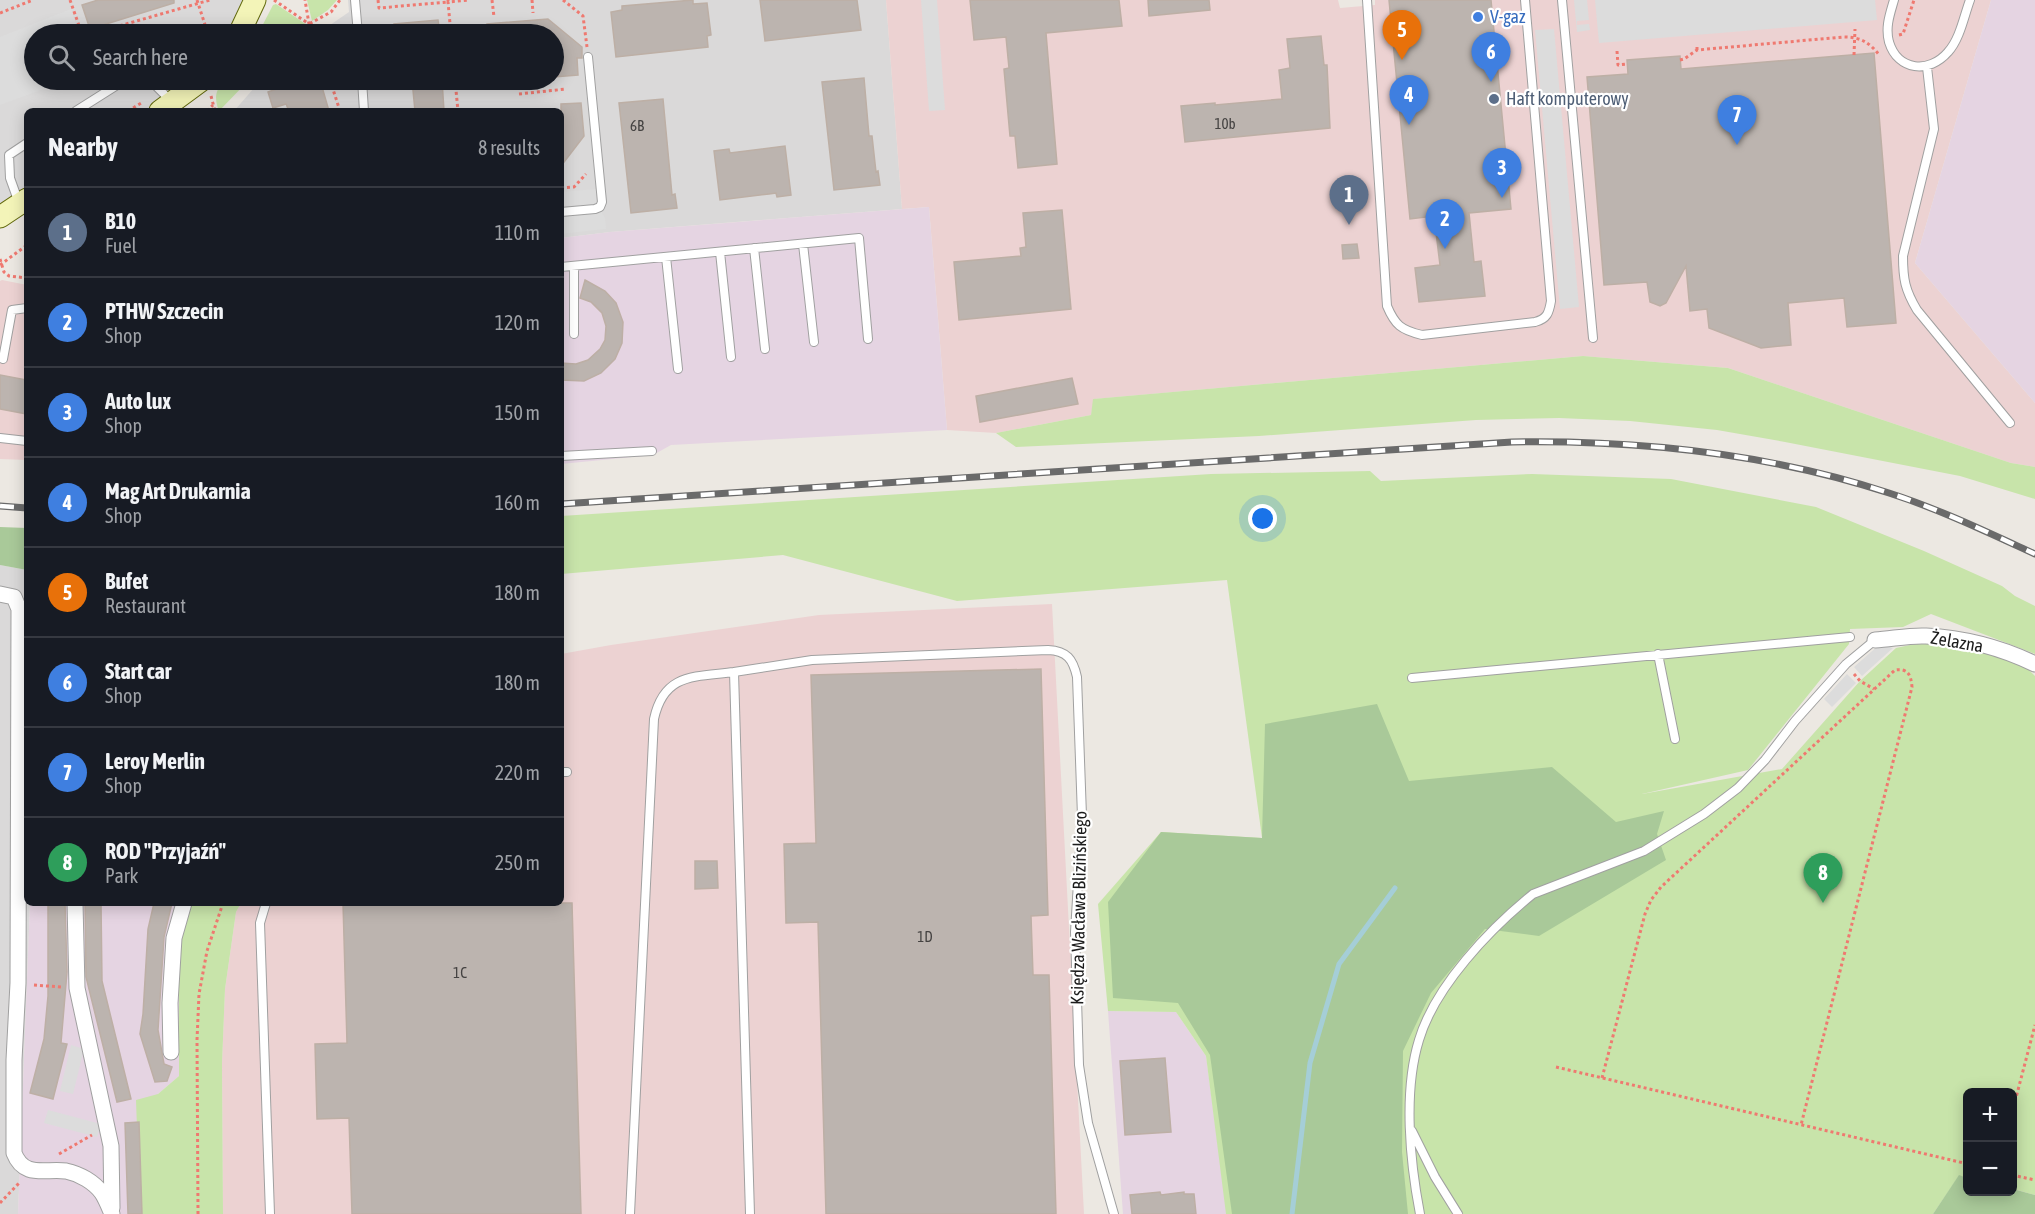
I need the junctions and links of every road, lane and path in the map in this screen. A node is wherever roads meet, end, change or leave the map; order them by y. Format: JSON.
{"nodes":[{"id":1,"x":33,"y":0,"type":"edge"},
{"id":2,"x":70,"y":0,"type":"edge"},
{"id":3,"x":210,"y":0,"type":"edge"},
{"id":4,"x":255,"y":0,"type":"edge"},
{"id":5,"x":273,"y":0,"type":"edge"},
{"id":6,"x":305,"y":0,"type":"edge"},
{"id":7,"x":340,"y":0,"type":"edge"},
{"id":8,"x":356,"y":0,"type":"edge"},
{"id":9,"x":378,"y":0,"type":"edge"},
{"id":10,"x":469,"y":0,"type":"edge"},
{"id":11,"x":492,"y":0,"type":"edge"},
{"id":12,"x":532,"y":0,"type":"edge"},
{"id":13,"x":562,"y":0,"type":"edge"},
{"id":14,"x":1368,"y":0,"type":"edge"},
{"id":15,"x":1525,"y":0,"type":"edge"},
{"id":16,"x":1563,"y":0,"type":"edge"},
{"id":17,"x":1894,"y":0,"type":"edge"},
{"id":18,"x":1968,"y":0,"type":"edge"},
{"id":19,"x":448,"y":1,"type":"edge"},
{"id":20,"x":198,"y":2,"type":"edge"},
{"id":21,"x":0,"y":13,"type":"edge"},
{"id":22,"x":533,"y":13,"type":"dead end"},
{"id":23,"x":494,"y":17,"type":"dead end"},
{"id":24,"x":78,"y":24,"type":"edge"},
{"id":25,"x":124,"y":24,"type":"edge"},
{"id":26,"x":205,"y":24,"type":"edge"},
{"id":27,"x":244,"y":24,"type":"edge"},
{"id":28,"x":309,"y":24,"type":"junction"},
{"id":29,"x":357,"y":24,"type":"edge"},
{"id":30,"x":450,"y":24,"type":"edge"},
{"id":31,"x":1855,"y":29,"type":"dead end"},
{"id":32,"x":1854,"y":37,"type":"junction"},
{"id":33,"x":1697,"y":44,"type":"dead end"},
{"id":34,"x":1696,"y":50,"type":"junction"},
{"id":35,"x":1617,"y":51,"type":"dead end"},
{"id":36,"x":1854,"y":55,"type":"dead end"},
{"id":37,"x":588,"y":57,"type":"joint"},
{"id":38,"x":1680,"y":60,"type":"dead end"},
{"id":39,"x":1885,"y":62,"type":"dead end"},
{"id":40,"x":1627,"y":64,"type":"dead end"},
{"id":41,"x":1927,"y":67,"type":"junction"},
{"id":42,"x":109,"y":90,"type":"edge"},
{"id":43,"x":156,"y":90,"type":"edge"},
{"id":44,"x":189,"y":90,"type":"edge"},
{"id":45,"x":333,"y":90,"type":"edge"},
{"id":46,"x":363,"y":90,"type":"edge"},
{"id":47,"x":456,"y":90,"type":"edge"},
{"id":48,"x":557,"y":90,"type":"edge"},
{"id":49,"x":519,"y":94,"type":"dead end"},
{"id":50,"x":166,"y":107,"type":"edge"},
{"id":51,"x":81,"y":108,"type":"edge"},
{"id":52,"x":339,"y":108,"type":"edge"},
{"id":53,"x":364,"y":108,"type":"edge"},
{"id":54,"x":458,"y":108,"type":"edge"},
{"id":55,"x":24,"y":145,"type":"edge"},
{"id":56,"x":598,"y":161,"type":"junction"},
{"id":57,"x":564,"y":188,"type":"edge"},
{"id":58,"x":23,"y":202,"type":"edge"},
{"id":59,"x":564,"y":213,"type":"edge"},
{"id":60,"x":0,"y":217,"type":"edge"},
{"id":61,"x":803,"y":244,"type":"junction"},
{"id":62,"x":24,"y":247,"type":"edge"},
{"id":63,"x":754,"y":248,"type":"junction"},
{"id":64,"x":720,"y":252,"type":"junction"},
{"id":65,"x":666,"y":257,"type":"junction"},
{"id":66,"x":0,"y":259,"type":"edge"},
{"id":67,"x":1,"y":264,"type":"edge"},
{"id":68,"x":574,"y":266,"type":"junction"},
{"id":69,"x":564,"y":267,"type":"edge"},
{"id":70,"x":24,"y":278,"type":"edge"},
{"id":71,"x":24,"y":308,"type":"edge"},
{"id":72,"x":574,"y":334,"type":"dead end"},
{"id":73,"x":1593,"y":338,"type":"dead end"},
{"id":74,"x":868,"y":339,"type":"dead end"},
{"id":75,"x":814,"y":342,"type":"dead end"},
{"id":76,"x":765,"y":349,"type":"dead end"},
{"id":77,"x":730,"y":357,"type":"dead end"},
{"id":78,"x":3,"y":359,"type":"dead end"},
{"id":79,"x":678,"y":369,"type":"dead end"},
{"id":80,"x":2010,"y":423,"type":"dead end"},
{"id":81,"x":0,"y":438,"type":"edge"},
{"id":82,"x":24,"y":441,"type":"edge"},
{"id":83,"x":652,"y":451,"type":"dead end"},
{"id":84,"x":564,"y":456,"type":"edge"},
{"id":85,"x":0,"y":594,"type":"edge"},
{"id":86,"x":23,"y":628,"type":"edge"},
{"id":87,"x":1850,"y":638,"type":"dead end"},
{"id":88,"x":1875,"y":640,"type":"joint"},
{"id":89,"x":1658,"y":654,"type":"junction"},
{"id":90,"x":2035,"y":664,"type":"edge"},
{"id":91,"x":734,"y":672,"type":"junction"},
{"id":92,"x":1412,"y":678,"type":"dead end"},
{"id":93,"x":1860,"y":681,"type":"dead end"},
{"id":94,"x":1874,"y":689,"type":"junction"},
{"id":95,"x":1675,"y":739,"type":"dead end"},
{"id":96,"x":75,"y":906,"type":"edge"},
{"id":97,"x":183,"y":906,"type":"edge"},
{"id":98,"x":222,"y":906,"type":"edge"},
{"id":99,"x":265,"y":906,"type":"edge"},
{"id":100,"x":48,"y":986,"type":"dead end"},
{"id":101,"x":65,"y":987,"type":"dead end"},
{"id":102,"x":2035,"y":1025,"type":"edge"},
{"id":103,"x":171,"y":1052,"type":"dead end"},
{"id":104,"x":1556,"y":1067,"type":"dead end"},
{"id":105,"x":1602,"y":1078,"type":"junction"},
{"id":106,"x":2017,"y":1097,"type":"edge"},
{"id":107,"x":1801,"y":1125,"type":"junction"},
{"id":108,"x":1410,"y":1127,"type":"junction"},
{"id":109,"x":1963,"y":1163,"type":"edge"},
{"id":110,"x":2017,"y":1176,"type":"edge"},
{"id":111,"x":2035,"y":1180,"type":"edge"},
{"id":112,"x":112,"y":1214,"type":"edge"},
{"id":113,"x":198,"y":1214,"type":"edge"},
{"id":114,"x":270,"y":1214,"type":"edge"},
{"id":115,"x":630,"y":1214,"type":"edge"},
{"id":116,"x":750,"y":1214,"type":"edge"},
{"id":117,"x":1114,"y":1214,"type":"edge"},
{"id":118,"x":1420,"y":1214,"type":"edge"},
{"id":119,"x":1458,"y":1214,"type":"edge"}],
"edges":[{"from":1,"to":21,"type":"path"},
{"from":2,"to":24,"type":"path"},
{"from":3,"to":20,"type":"path"},
{"from":4,"to":27,"type":"street"},
{"from":5,"to":28,"type":"path"},
{"from":6,"to":28,"type":"path"},
{"from":7,"to":28,"type":"path"},
{"from":8,"to":29,"type":"lane"},
{"from":9,"to":19,"type":"path"},
{"from":10,"to":19,"type":"path"},
{"from":11,"to":23,"type":"path"},
{"from":12,"to":22,"type":"path"},
{"from":13,"to":37,"type":"path"},
{"from":14,"to":15,"type":"lane"},
{"from":16,"to":73,"type":"lane"},
{"from":17,"to":41,"type":"lane"},
{"from":18,"to":41,"type":"lane"},
{"from":19,"to":30,"type":"path"},
{"from":20,"to":25,"type":"path"},
{"from":20,"to":26,"type":"path"},
{"from":31,"to":32,"type":"path"},
{"from":32,"to":34,"type":"path"},
{"from":32,"to":36,"type":"path"},
{"from":32,"to":39,"type":"path"},
{"from":33,"to":34,"type":"path"},
{"from":34,"to":38,"type":"path"},
{"from":35,"to":40,"type":"path"},
{"from":37,"to":56,"type":"lane"},
{"from":41,"to":80,"type":"lane"},
{"from":42,"to":51,"type":"lane"},
{"from":43,"to":50,"type":"lane"},
{"from":44,"to":50,"type":"street"},
{"from":45,"to":52,"type":"path"},
{"from":46,"to":53,"type":"lane"},
{"from":47,"to":54,"type":"path"},
{"from":48,"to":49,"type":"path"},
{"from":55,"to":58,"type":"lane"},
{"from":56,"to":57,"type":"path"},
{"from":56,"to":59,"type":"lane"},
{"from":58,"to":60,"type":"street"},
{"from":61,"to":63,"type":"lane"},
{"from":61,"to":74,"type":"lane"},
{"from":61,"to":75,"type":"lane"},
{"from":62,"to":67,"type":"path"},
{"from":63,"to":64,"type":"lane"},
{"from":63,"to":76,"type":"lane"},
{"from":64,"to":65,"type":"lane"},
{"from":64,"to":77,"type":"lane"},
{"from":65,"to":68,"type":"lane"},
{"from":65,"to":79,"type":"lane"},
{"from":66,"to":67,"type":"path"},
{"from":67,"to":70,"type":"path"},
{"from":68,"to":69,"type":"lane"},
{"from":68,"to":72,"type":"lane"},
{"from":71,"to":78,"type":"lane"},
{"from":81,"to":82,"type":"lane"},
{"from":83,"to":84,"type":"lane"},
{"from":85,"to":86,"type":"street"},
{"from":86,"to":112,"type":"street"},
{"from":87,"to":89,"type":"lane"},
{"from":88,"to":90,"type":"street","name":"Żelazna"},
{"from":88,"to":108,"type":"lane"},
{"from":89,"to":92,"type":"lane"},
{"from":89,"to":95,"type":"lane"},
{"from":91,"to":115,"type":"lane"},
{"from":91,"to":116,"type":"lane"},
{"from":91,"to":117,"type":"lane","name":"Księdza Wacława Blizińskiego"},
{"from":93,"to":94,"type":"path"},
{"from":94,"to":105,"type":"path"},
{"from":94,"to":107,"type":"path"},
{"from":96,"to":112,"type":"street"},
{"from":97,"to":103,"type":"street"},
{"from":98,"to":113,"type":"path"},
{"from":99,"to":114,"type":"lane"},
{"from":100,"to":101,"type":"path"},
{"from":102,"to":106,"type":"path"},
{"from":104,"to":105,"type":"path"},
{"from":105,"to":107,"type":"path"},
{"from":107,"to":109,"type":"path"},
{"from":108,"to":118,"type":"lane"},
{"from":108,"to":119,"type":"lane"},
{"from":110,"to":111,"type":"path"}]}
